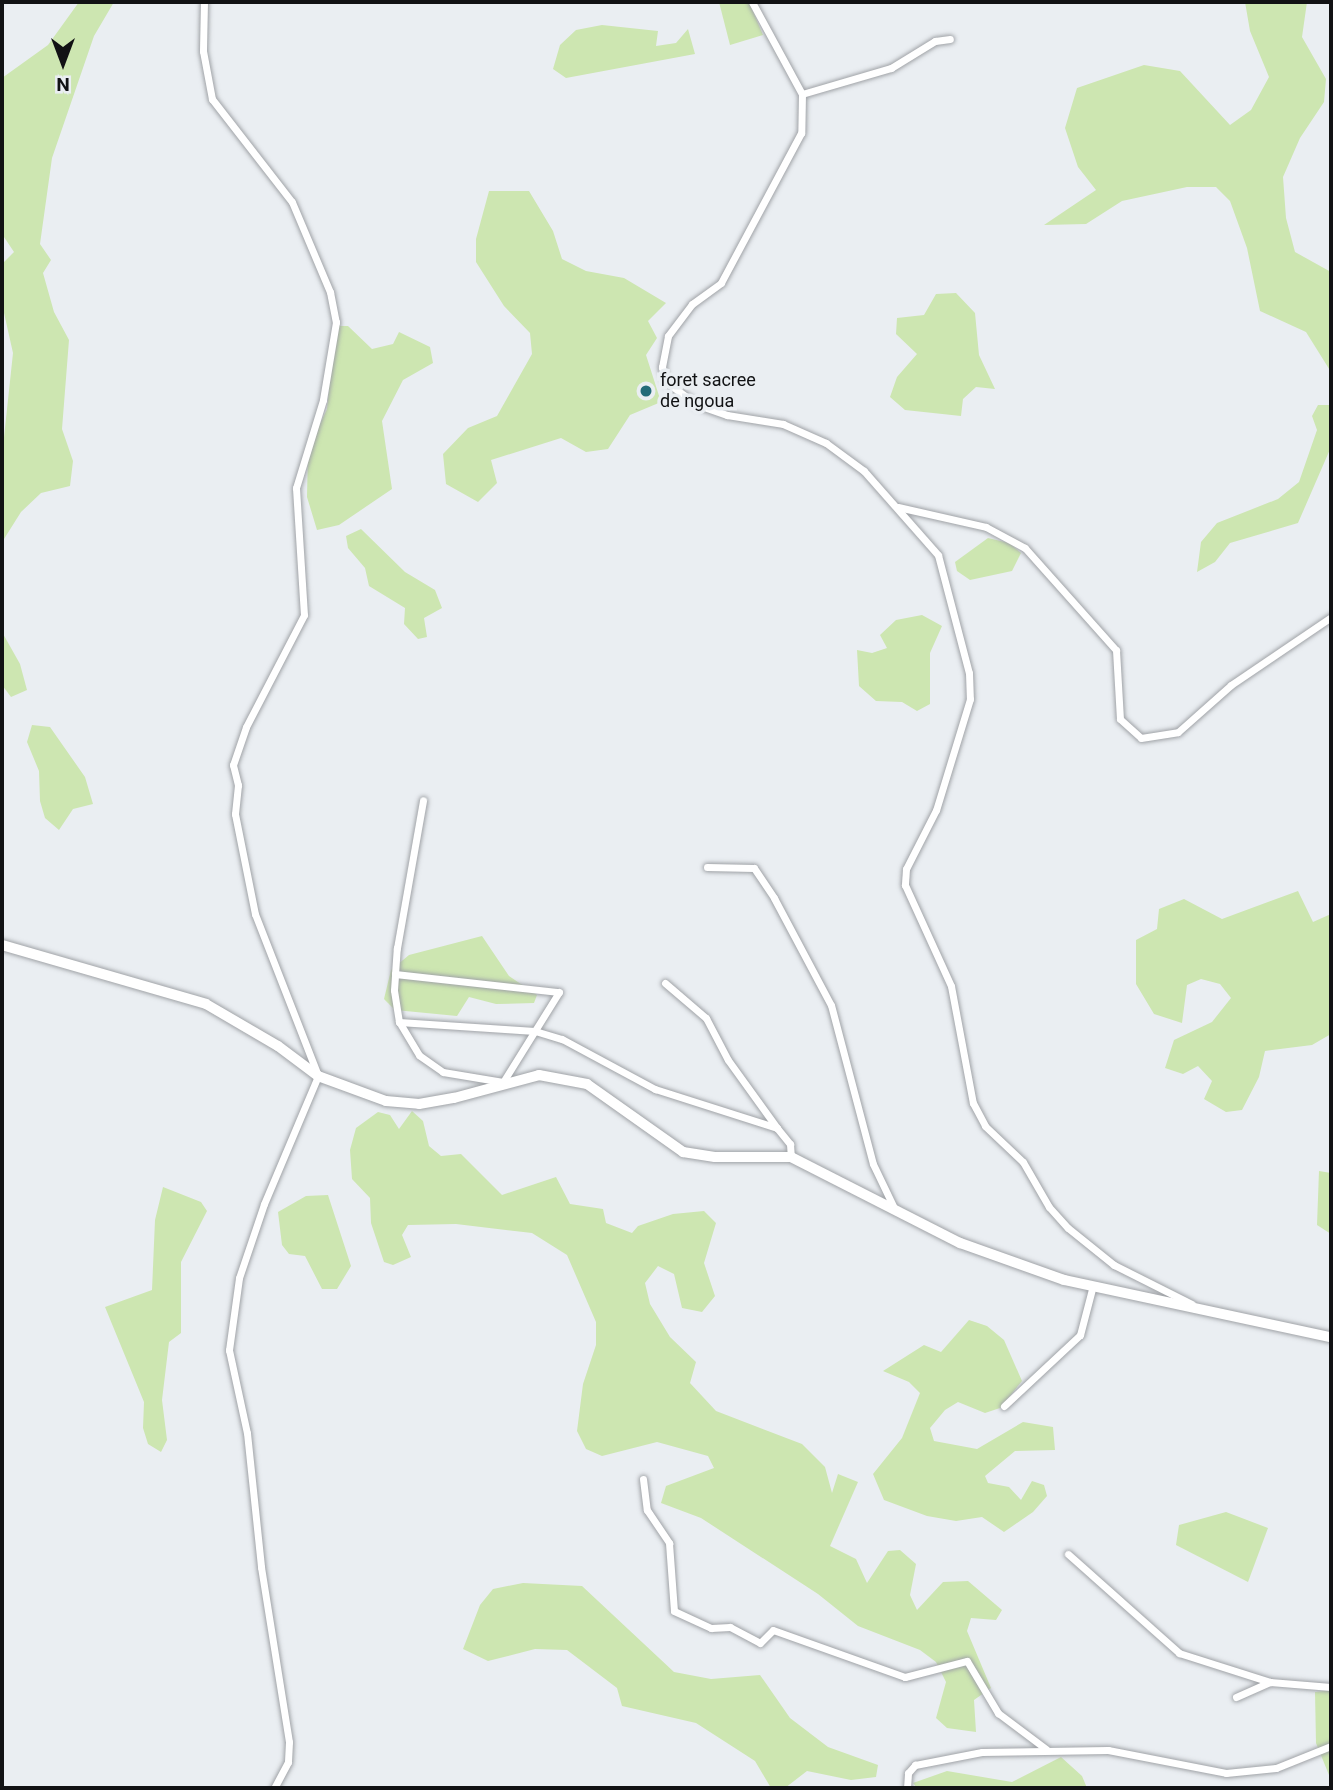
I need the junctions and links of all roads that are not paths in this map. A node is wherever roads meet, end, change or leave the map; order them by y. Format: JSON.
{"nodes":[{"id":1,"x":204,"y":2,"type":"edge"},
{"id":2,"x":752,"y":2,"type":"edge"},
{"id":3,"x":950,"y":39,"type":"dead end"},
{"id":4,"x":803,"y":94,"type":"junction"},
{"id":5,"x":898,"y":507,"type":"junction"},
{"id":6,"x":1331,"y":617,"type":"edge"},
{"id":7,"x":423,"y":800,"type":"dead end"},
{"id":8,"x":707,"y":867,"type":"dead end"},
{"id":9,"x":2,"y":945,"type":"edge"},
{"id":10,"x":395,"y":974,"type":"junction"},
{"id":11,"x":665,"y":984,"type":"dead end"},
{"id":12,"x":399,"y":1022,"type":"junction"},
{"id":13,"x":535,"y":1031,"type":"junction"},
{"id":14,"x":318,"y":1076,"type":"junction"},
{"id":15,"x":503,"y":1083,"type":"junction"},
{"id":16,"x":777,"y":1128,"type":"junction"},
{"id":17,"x":791,"y":1157,"type":"junction"},
{"id":18,"x":897,"y":1214,"type":"junction"},
{"id":19,"x":1092,"y":1289,"type":"junction"},
{"id":20,"x":1202,"y":1309,"type":"junction"},
{"id":21,"x":1331,"y":1337,"type":"edge"},
{"id":22,"x":1004,"y":1406,"type":"dead end"},
{"id":23,"x":643,"y":1479,"type":"dead end"},
{"id":24,"x":1068,"y":1553,"type":"dead end"},
{"id":25,"x":1270,"y":1682,"type":"junction"},
{"id":26,"x":1331,"y":1687,"type":"edge"},
{"id":27,"x":1236,"y":1697,"type":"dead end"},
{"id":28,"x":1331,"y":1746,"type":"edge"},
{"id":29,"x":1046,"y":1749,"type":"junction"},
{"id":30,"x":274,"y":1788,"type":"edge"},
{"id":31,"x":907,"y":1788,"type":"edge"}],
"edges":[{"from":1,"to":14,"type":"street"},
{"from":2,"to":4,"type":"street"},
{"from":3,"to":4,"type":"street"},
{"from":4,"to":5,"type":"street"},
{"from":5,"to":6,"type":"street"},
{"from":5,"to":20,"type":"street"},
{"from":7,"to":10,"type":"street"},
{"from":8,"to":18,"type":"street"},
{"from":9,"to":14,"type":"main road"},
{"from":10,"to":12,"type":"street"},
{"from":10,"to":13,"type":"street"},
{"from":11,"to":16,"type":"street"},
{"from":12,"to":13,"type":"street"},
{"from":12,"to":15,"type":"street"},
{"from":13,"to":15,"type":"street"},
{"from":13,"to":16,"type":"street"},
{"from":14,"to":15,"type":"main road"},
{"from":14,"to":30,"type":"street"},
{"from":15,"to":17,"type":"main road"},
{"from":16,"to":17,"type":"street"},
{"from":17,"to":18,"type":"main road"},
{"from":18,"to":19,"type":"main road"},
{"from":19,"to":20,"type":"main road"},
{"from":19,"to":22,"type":"street"},
{"from":20,"to":21,"type":"main road"},
{"from":23,"to":29,"type":"street"},
{"from":24,"to":25,"type":"street"},
{"from":25,"to":26,"type":"street"},
{"from":25,"to":27,"type":"street"},
{"from":28,"to":29,"type":"street"},
{"from":29,"to":31,"type":"street"}]}
